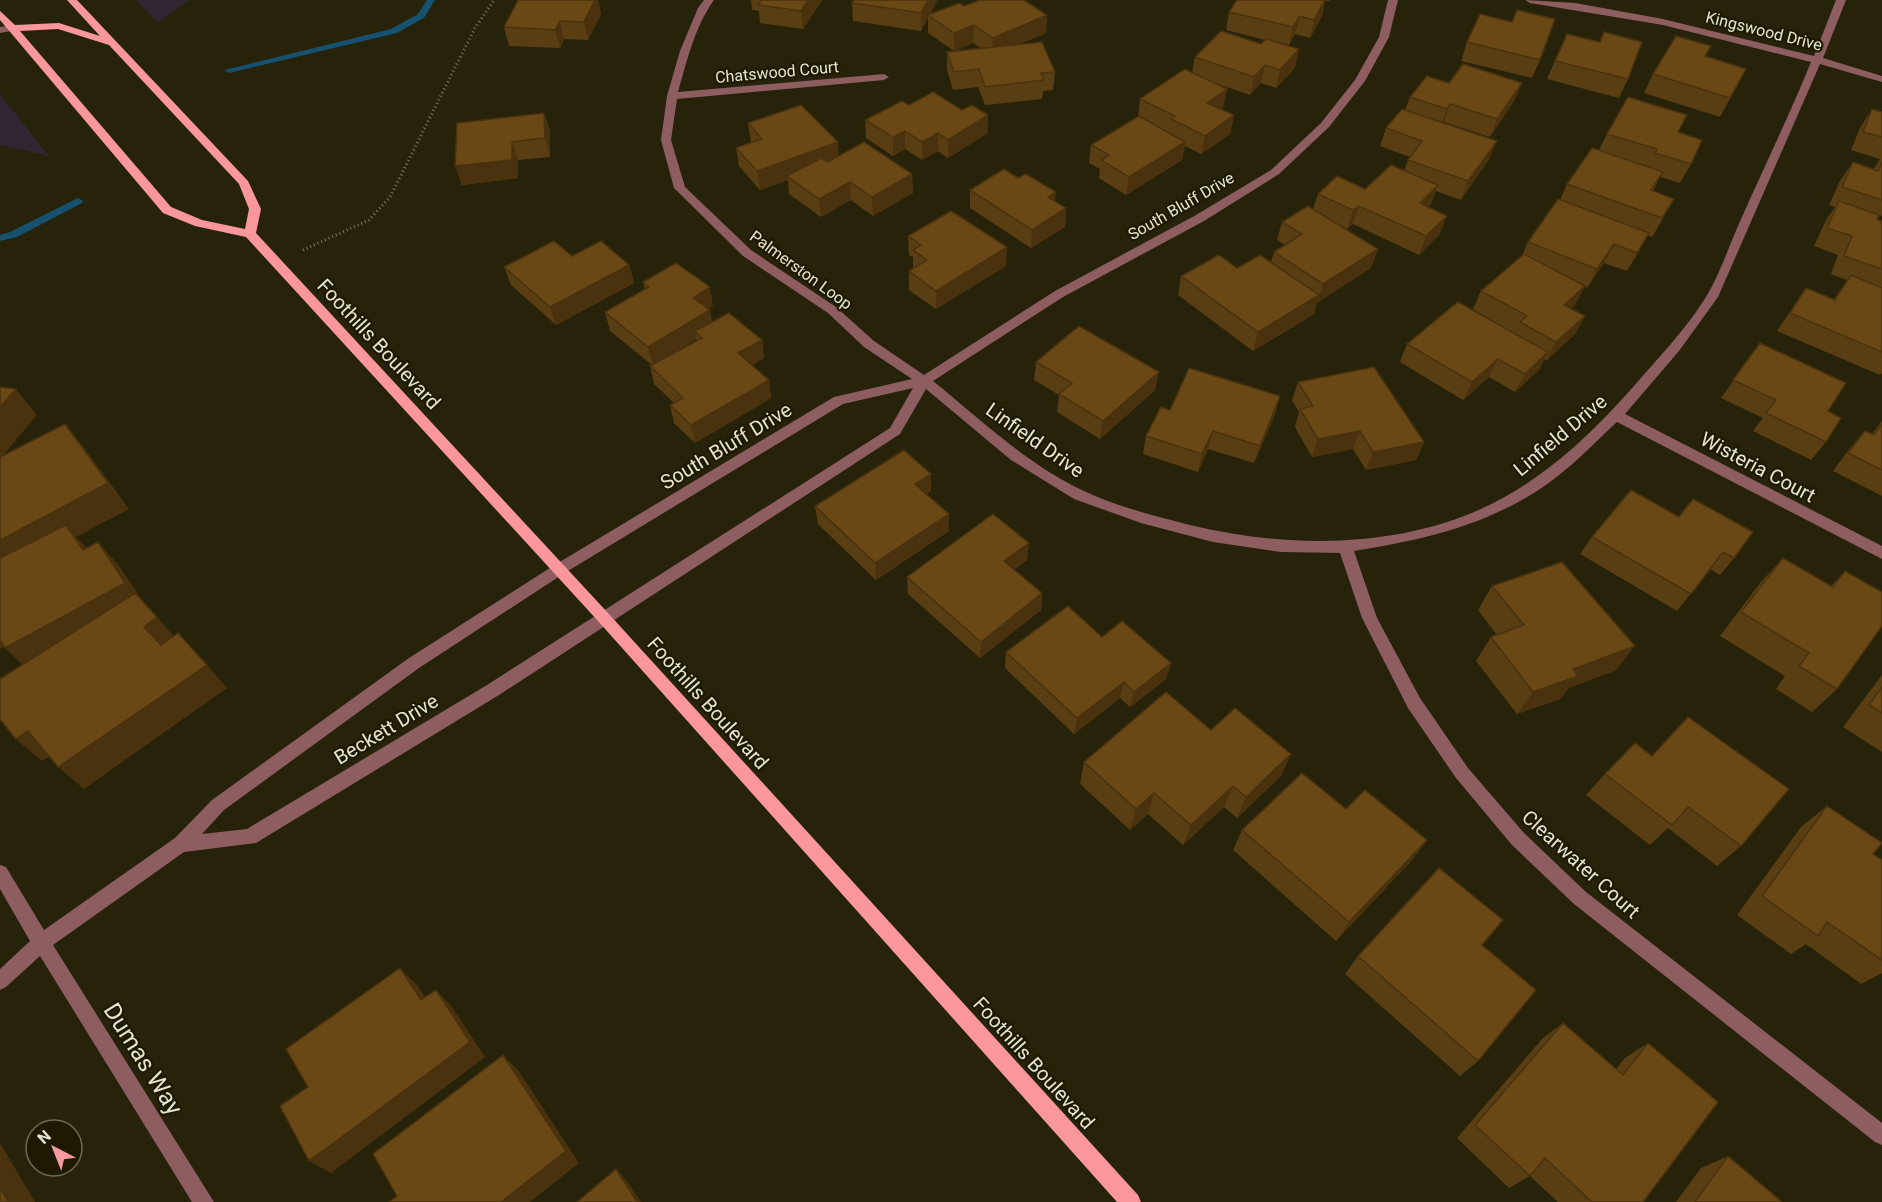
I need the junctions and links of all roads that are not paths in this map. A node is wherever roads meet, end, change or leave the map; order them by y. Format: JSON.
{"nodes":[{"id":1,"x":72,"y":0,"type":"edge"},
{"id":2,"x":709,"y":0,"type":"edge"},
{"id":3,"x":1393,"y":0,"type":"edge"},
{"id":4,"x":1530,"y":0,"type":"edge"},
{"id":5,"x":1841,"y":0,"type":"edge"},
{"id":6,"x":0,"y":14,"type":"edge"},
{"id":7,"x":12,"y":28,"type":"junction"},
{"id":8,"x":0,"y":30,"type":"edge"},
{"id":9,"x":111,"y":43,"type":"junction"},
{"id":10,"x":1817,"y":59,"type":"junction"},
{"id":11,"x":884,"y":77,"type":"dead end"},
{"id":12,"x":1882,"y":79,"type":"edge"},
{"id":13,"x":672,"y":96,"type":"junction"},
{"id":14,"x":250,"y":234,"type":"junction"},
{"id":15,"x":924,"y":381,"type":"junction"},
{"id":16,"x":1616,"y":415,"type":"junction"},
{"id":17,"x":1345,"y":547,"type":"junction"},
{"id":18,"x":1882,"y":553,"type":"edge"},
{"id":19,"x":558,"y":570,"type":"junction"},
{"id":20,"x":603,"y":617,"type":"junction"},
{"id":21,"x":181,"y":844,"type":"junction"},
{"id":22,"x":0,"y":873,"type":"edge"},
{"id":23,"x":41,"y":943,"type":"junction"},
{"id":24,"x":0,"y":981,"type":"edge"},
{"id":25,"x":1882,"y":1135,"type":"edge"},
{"id":26,"x":204,"y":1202,"type":"edge"},
{"id":27,"x":1131,"y":1202,"type":"edge"}],
"edges":[{"from":1,"to":9,"type":"main road"},
{"from":2,"to":13,"type":"street","name":"Palmerston Loop"},
{"from":3,"to":15,"type":"street","name":"South Bluff Drive"},
{"from":4,"to":10,"type":"street","name":"Kingswood Drive"},
{"from":5,"to":10,"type":"street","name":"Linfield Drive"},
{"from":6,"to":7,"type":"main road"},
{"from":7,"to":8,"type":"street"},
{"from":7,"to":9,"type":"main road"},
{"from":7,"to":14,"type":"main road"},
{"from":9,"to":14,"type":"main road"},
{"from":10,"to":12,"type":"street","name":"Kingswood Drive"},
{"from":10,"to":16,"type":"street","name":"Linfield Drive"},
{"from":11,"to":13,"type":"street","name":"Chatswood Court"},
{"from":13,"to":15,"type":"street","name":"Palmerston Loop"},
{"from":14,"to":19,"type":"main road","name":"Foothills Boulevard"},
{"from":15,"to":17,"type":"street","name":"Linfield Drive"},
{"from":15,"to":19,"type":"street","name":"South Bluff Drive"},
{"from":15,"to":20,"type":"street","name":"South Bluff Drive"},
{"from":16,"to":17,"type":"street","name":"Linfield Drive"},
{"from":16,"to":18,"type":"street","name":"Wisteria Court"},
{"from":17,"to":25,"type":"street","name":"Clearwater Court"},
{"from":19,"to":20,"type":"main road","name":"Foothills Boulevard"},
{"from":19,"to":21,"type":"street","name":"Beckett Drive"},
{"from":20,"to":21,"type":"street","name":"Beckett Drive"},
{"from":20,"to":27,"type":"main road","name":"Foothills Boulevard"},
{"from":21,"to":23,"type":"street","name":"Beckett Drive"},
{"from":22,"to":23,"type":"street","name":"Dumas Way"},
{"from":23,"to":24,"type":"street","name":"Beckett Drive"},
{"from":23,"to":26,"type":"street","name":"Dumas Way"}]}
